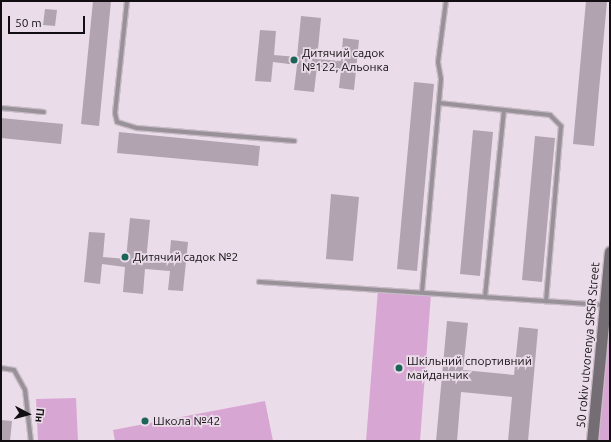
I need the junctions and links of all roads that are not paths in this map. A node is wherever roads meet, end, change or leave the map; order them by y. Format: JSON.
{"nodes":[{"id":1,"x":127,"y":1,"type":"edge"},
{"id":2,"x":446,"y":1,"type":"edge"},
{"id":3,"x":439,"y":103,"type":"junction"},
{"id":4,"x":1,"y":108,"type":"edge"},
{"id":5,"x":504,"y":110,"type":"junction"},
{"id":6,"x":44,"y":112,"type":"dead end"},
{"id":7,"x":294,"y":141,"type":"dead end"},
{"id":8,"x":610,"y":252,"type":"edge"},
{"id":9,"x":259,"y":282,"type":"dead end"},
{"id":10,"x":422,"y":292,"type":"junction"},
{"id":11,"x":485,"y":296,"type":"junction"},
{"id":12,"x":546,"y":301,"type":"junction"},
{"id":13,"x":605,"y":305,"type":"junction"},
{"id":14,"x":1,"y":368,"type":"edge"},
{"id":15,"x":31,"y":441,"type":"edge"},
{"id":16,"x":592,"y":441,"type":"edge"}],
"edges":[{"from":1,"to":7,"type":"lane"},
{"from":2,"to":3,"type":"lane"},
{"from":3,"to":5,"type":"lane"},
{"from":3,"to":10,"type":"lane"},
{"from":4,"to":6,"type":"lane"},
{"from":5,"to":11,"type":"lane"},
{"from":5,"to":12,"type":"lane"},
{"from":8,"to":13,"type":"main road","name":"50 rokiv utvorenya SRSR Street"},
{"from":9,"to":10,"type":"lane"},
{"from":10,"to":11,"type":"lane"},
{"from":11,"to":12,"type":"lane"},
{"from":12,"to":13,"type":"lane"},
{"from":13,"to":16,"type":"main road","name":"50 rokiv utvorenya SRSR Street"},
{"from":14,"to":15,"type":"lane"}]}
